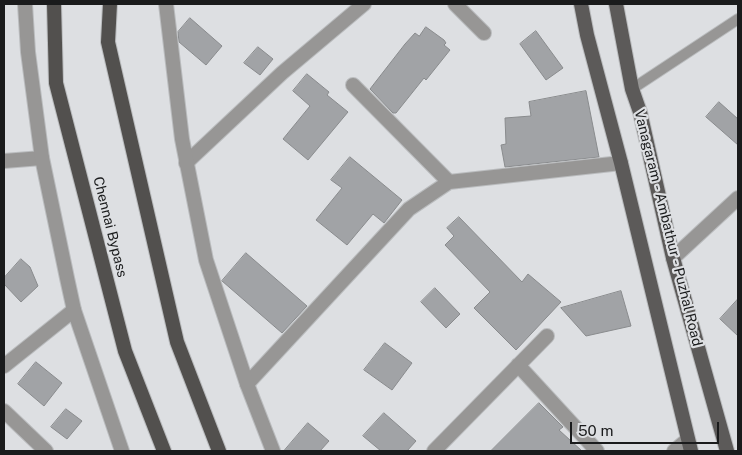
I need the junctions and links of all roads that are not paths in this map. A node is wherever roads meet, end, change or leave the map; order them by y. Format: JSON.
{"nodes":[{"id":1,"x":25,"y":4,"type":"edge"},
{"id":2,"x":54,"y":4,"type":"edge"},
{"id":3,"x":110,"y":4,"type":"edge"},
{"id":4,"x":166,"y":4,"type":"edge"},
{"id":5,"x":364,"y":4,"type":"edge"},
{"id":6,"x":455,"y":4,"type":"edge"},
{"id":7,"x":581,"y":4,"type":"edge"},
{"id":8,"x":616,"y":4,"type":"edge"},
{"id":9,"x":738,"y":19,"type":"edge"},
{"id":10,"x":484,"y":33,"type":"dead end"},
{"id":11,"x":353,"y":85,"type":"dead end"},
{"id":12,"x":632,"y":89,"type":"junction"},
{"id":13,"x":42,"y":158,"type":"junction"},
{"id":14,"x":4,"y":161,"type":"edge"},
{"id":15,"x":186,"y":163,"type":"junction"},
{"id":16,"x":621,"y":163,"type":"junction"},
{"id":17,"x":449,"y":182,"type":"junction"},
{"id":18,"x":738,"y":198,"type":"edge"},
{"id":19,"x":673,"y":258,"type":"junction"},
{"id":20,"x":74,"y":310,"type":"junction"},
{"id":21,"x":547,"y":336,"type":"dead end"},
{"id":22,"x":518,"y":365,"type":"junction"},
{"id":23,"x":4,"y":366,"type":"edge"},
{"id":24,"x":246,"y":384,"type":"junction"},
{"id":25,"x":4,"y":412,"type":"edge"},
{"id":26,"x":689,"y":446,"type":"edge"},
{"id":27,"x":443,"y":448,"type":"edge"},
{"id":28,"x":46,"y":451,"type":"edge"},
{"id":29,"x":122,"y":451,"type":"edge"},
{"id":30,"x":164,"y":451,"type":"edge"},
{"id":31,"x":219,"y":451,"type":"edge"},
{"id":32,"x":273,"y":451,"type":"edge"},
{"id":33,"x":596,"y":451,"type":"edge"},
{"id":34,"x":674,"y":451,"type":"edge"},
{"id":35,"x":727,"y":451,"type":"edge"}],
"edges":[{"from":1,"to":13,"type":"street"},
{"from":2,"to":30,"type":"highway","name":"Chennai Bypass"},
{"from":3,"to":31,"type":"highway"},
{"from":4,"to":15,"type":"street"},
{"from":5,"to":15,"type":"street"},
{"from":6,"to":10,"type":"street"},
{"from":7,"to":16,"type":"main road"},
{"from":8,"to":12,"type":"main road","name":"Vanagaram - Ambathur - Puzhal Road"},
{"from":9,"to":12,"type":"lane"},
{"from":11,"to":17,"type":"street"},
{"from":12,"to":19,"type":"main road","name":"Vanagaram - Ambathur - Puzhal Road"},
{"from":13,"to":14,"type":"street"},
{"from":13,"to":20,"type":"street"},
{"from":15,"to":24,"type":"street"},
{"from":16,"to":17,"type":"street"},
{"from":16,"to":26,"type":"main road"},
{"from":17,"to":24,"type":"street"},
{"from":18,"to":19,"type":"street"},
{"from":19,"to":35,"type":"main road","name":"Vanagaram - Ambathur - Puzhal Road"},
{"from":20,"to":23,"type":"street"},
{"from":20,"to":29,"type":"street"},
{"from":21,"to":22,"type":"street"},
{"from":22,"to":27,"type":"street"},
{"from":22,"to":33,"type":"street"},
{"from":24,"to":32,"type":"street"},
{"from":25,"to":28,"type":"street"},
{"from":26,"to":34,"type":"street"}]}
